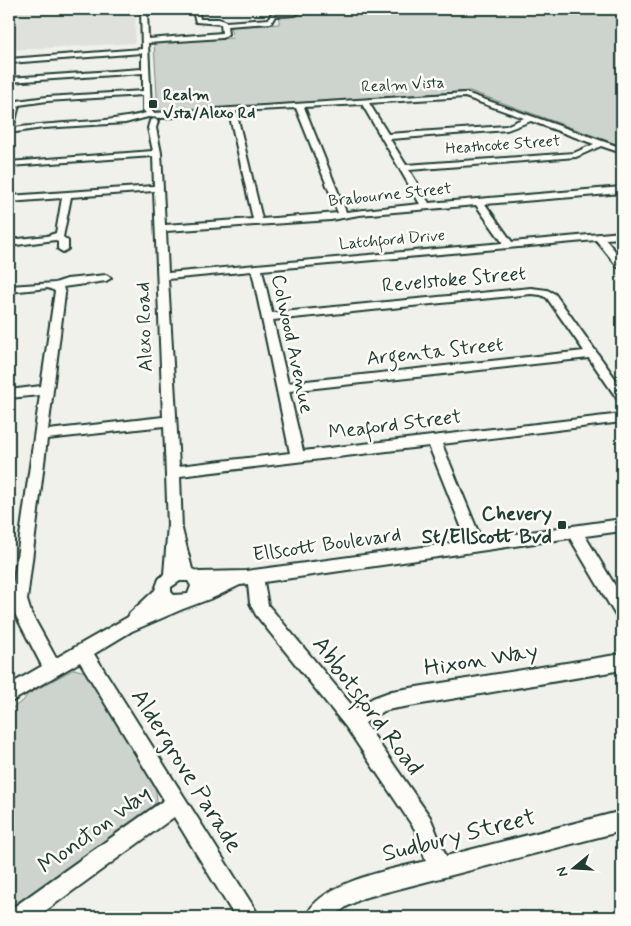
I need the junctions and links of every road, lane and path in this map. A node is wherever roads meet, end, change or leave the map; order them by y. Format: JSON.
{"nodes":[{"id":1,"x":144,"y":9,"type":"edge"},
{"id":2,"x":195,"y":9,"type":"edge"},
{"id":3,"x":296,"y":9,"type":"edge"},
{"id":4,"x":225,"y":24,"type":"junction"},
{"id":5,"x":146,"y":41,"type":"junction"},
{"id":6,"x":146,"y":51,"type":"junction"},
{"id":7,"x":9,"y":60,"type":"edge"},
{"id":8,"x":147,"y":71,"type":"junction"},
{"id":9,"x":9,"y":80,"type":"edge"},
{"id":10,"x":147,"y":93,"type":"junction"},
{"id":11,"x":364,"y":101,"type":"junction"},
{"id":12,"x":12,"y":104,"type":"edge"},
{"id":13,"x":299,"y":105,"type":"junction"},
{"id":14,"x":232,"y":109,"type":"junction"},
{"id":15,"x":532,"y":118,"type":"junction"},
{"id":16,"x":148,"y":119,"type":"junction"},
{"id":17,"x":10,"y":132,"type":"edge"},
{"id":18,"x":385,"y":136,"type":"junction"},
{"id":19,"x":602,"y":144,"type":"junction"},
{"id":20,"x":622,"y":151,"type":"edge"},
{"id":21,"x":157,"y":153,"type":"junction"},
{"id":22,"x":9,"y":164,"type":"edge"},
{"id":23,"x":404,"y":168,"type":"junction"},
{"id":24,"x":159,"y":188,"type":"junction"},
{"id":25,"x":622,"y":190,"type":"edge"},
{"id":26,"x":67,"y":195,"type":"junction"},
{"id":27,"x":9,"y":199,"type":"edge"},
{"id":28,"x":479,"y":202,"type":"junction"},
{"id":29,"x":426,"y":206,"type":"junction"},
{"id":30,"x":343,"y":214,"type":"junction"},
{"id":31,"x":258,"y":221,"type":"junction"},
{"id":32,"x":161,"y":228,"type":"junction"},
{"id":33,"x":622,"y":235,"type":"edge"},
{"id":34,"x":57,"y":237,"type":"junction"},
{"id":35,"x":598,"y":237,"type":"junction"},
{"id":36,"x":9,"y":243,"type":"edge"},
{"id":37,"x":509,"y":245,"type":"junction"},
{"id":38,"x":63,"y":250,"type":"dead end"},
{"id":39,"x":622,"y":265,"type":"edge"},
{"id":40,"x":256,"y":268,"type":"junction"},
{"id":41,"x":164,"y":276,"type":"junction"},
{"id":42,"x":106,"y":278,"type":"dead end"},
{"id":43,"x":56,"y":286,"type":"junction"},
{"id":44,"x":9,"y":289,"type":"edge"},
{"id":45,"x":267,"y":317,"type":"junction"},
{"id":46,"x":592,"y":354,"type":"junction"},
{"id":47,"x":282,"y":388,"type":"junction"},
{"id":48,"x":46,"y":390,"type":"junction"},
{"id":49,"x":9,"y":394,"type":"edge"},
{"id":50,"x":622,"y":397,"type":"edge"},
{"id":51,"x":622,"y":418,"type":"edge"},
{"id":52,"x":170,"y":420,"type":"junction"},
{"id":53,"x":40,"y":435,"type":"junction"},
{"id":54,"x":434,"y":441,"type":"junction"},
{"id":55,"x":298,"y":458,"type":"junction"},
{"id":56,"x":173,"y":472,"type":"junction"},
{"id":57,"x":622,"y":525,"type":"edge"},
{"id":58,"x":574,"y":531,"type":"junction"},
{"id":59,"x":476,"y":545,"type":"junction"},
{"id":60,"x":184,"y":576,"type":"junction"},
{"id":61,"x":250,"y":577,"type":"junction"},
{"id":62,"x":163,"y":592,"type":"junction"},
{"id":63,"x":194,"y":598,"type":"junction"},
{"id":64,"x":178,"y":604,"type":"junction"},
{"id":65,"x":622,"y":611,"type":"edge"},
{"id":66,"x":126,"y":626,"type":"junction"},
{"id":67,"x":84,"y":651,"type":"junction"},
{"id":68,"x":622,"y":662,"type":"edge"},
{"id":69,"x":53,"y":669,"type":"junction"},
{"id":70,"x":9,"y":695,"type":"edge"},
{"id":71,"x":353,"y":721,"type":"junction"},
{"id":72,"x":176,"y":804,"type":"junction"},
{"id":73,"x":622,"y":821,"type":"edge"},
{"id":74,"x":439,"y":868,"type":"junction"},
{"id":75,"x":19,"y":917,"type":"edge"},
{"id":76,"x":247,"y":917,"type":"edge"},
{"id":77,"x":317,"y":917,"type":"edge"}],
"edges":[{"from":1,"to":5,"type":"street","name":"Alexo Road"},
{"from":2,"to":4,"type":"street"},
{"from":3,"to":4,"type":"street"},
{"from":4,"to":5,"type":"street"},
{"from":5,"to":6,"type":"street","name":"Alexo Road"},
{"from":6,"to":7,"type":"street"},
{"from":6,"to":8,"type":"street","name":"Alexo Road"},
{"from":8,"to":9,"type":"street"},
{"from":8,"to":10,"type":"street","name":"Alexo Road"},
{"from":10,"to":12,"type":"street"},
{"from":10,"to":16,"type":"street","name":"Alexo Road"},
{"from":11,"to":13,"type":"street","name":"Realm Vista"},
{"from":11,"to":15,"type":"street","name":"Realm Vista"},
{"from":11,"to":18,"type":"street"},
{"from":12,"to":17,"type":"street"},
{"from":13,"to":14,"type":"street","name":"Realm Vista"},
{"from":13,"to":30,"type":"street"},
{"from":14,"to":16,"type":"street","name":"Realm Vista"},
{"from":14,"to":31,"type":"street"},
{"from":15,"to":18,"type":"street"},
{"from":15,"to":19,"type":"street","name":"Realm Vista"},
{"from":16,"to":17,"type":"street","name":"Realm Vista"},
{"from":16,"to":21,"type":"street","name":"Alexo Road"},
{"from":18,"to":23,"type":"street"},
{"from":19,"to":20,"type":"street","name":"Realm Vista"},
{"from":19,"to":23,"type":"street","name":"Heathcote Street"},
{"from":21,"to":22,"type":"street"},
{"from":21,"to":24,"type":"street","name":"Alexo Road"},
{"from":23,"to":29,"type":"street"},
{"from":24,"to":26,"type":"street"},
{"from":24,"to":32,"type":"street","name":"Alexo Road"},
{"from":25,"to":28,"type":"street","name":"Brabourne Street"},
{"from":26,"to":27,"type":"street"},
{"from":26,"to":34,"type":"street"},
{"from":28,"to":29,"type":"street","name":"Brabourne Street"},
{"from":28,"to":37,"type":"street"},
{"from":29,"to":30,"type":"street","name":"Brabourne Street"},
{"from":30,"to":31,"type":"street","name":"Brabourne Street"},
{"from":31,"to":32,"type":"street","name":"Brabourne Street"},
{"from":32,"to":41,"type":"street","name":"Alexo Road"},
{"from":33,"to":35,"type":"street","name":"Latchford Drive"},
{"from":34,"to":36,"type":"street"},
{"from":34,"to":38,"type":"street"},
{"from":35,"to":37,"type":"street","name":"Latchford Drive"},
{"from":35,"to":39,"type":"street"},
{"from":37,"to":40,"type":"street","name":"Latchford Drive"},
{"from":40,"to":41,"type":"street","name":"Latchford Drive"},
{"from":40,"to":45,"type":"street","name":"Colwood Avenue"},
{"from":41,"to":52,"type":"street","name":"Alexo Road"},
{"from":42,"to":43,"type":"street"},
{"from":43,"to":44,"type":"street"},
{"from":43,"to":48,"type":"street"},
{"from":45,"to":46,"type":"street","name":"Revelstoke Street"},
{"from":45,"to":47,"type":"street","name":"Colwood Avenue"},
{"from":46,"to":47,"type":"street","name":"Argenta Street"},
{"from":46,"to":50,"type":"street","name":"Revelstoke Street"},
{"from":47,"to":55,"type":"street","name":"Colwood Avenue"},
{"from":48,"to":49,"type":"street"},
{"from":48,"to":53,"type":"street"},
{"from":51,"to":54,"type":"street","name":"Meaford Street"},
{"from":52,"to":53,"type":"street"},
{"from":52,"to":56,"type":"street","name":"Alexo Road"},
{"from":53,"to":69,"type":"street"},
{"from":54,"to":55,"type":"street","name":"Meaford Street"},
{"from":54,"to":59,"type":"street"},
{"from":55,"to":56,"type":"street","name":"Meaford Street"},
{"from":56,"to":60,"type":"street","name":"Alexo Road"},
{"from":57,"to":58,"type":"street","name":"Ellscott Boulevard"},
{"from":58,"to":59,"type":"street","name":"Ellscott Boulevard"},
{"from":58,"to":65,"type":"street"},
{"from":59,"to":61,"type":"street","name":"Ellscott Boulevard"},
{"from":60,"to":61,"type":"street","name":"Ellscott Boulevard"},
{"from":60,"to":62,"type":"street"},
{"from":60,"to":63,"type":"street"},
{"from":61,"to":63,"type":"street","name":"Ellscott Boulevard"},
{"from":61,"to":71,"type":"street","name":"Abbotsford Road"},
{"from":62,"to":64,"type":"street"},
{"from":62,"to":66,"type":"street"},
{"from":63,"to":64,"type":"street"},
{"from":64,"to":66,"type":"street"},
{"from":66,"to":67,"type":"street"},
{"from":67,"to":69,"type":"street"},
{"from":67,"to":72,"type":"street","name":"Aldergrove Parade"},
{"from":68,"to":71,"type":"street","name":"Hixon Way"},
{"from":69,"to":70,"type":"street"},
{"from":71,"to":74,"type":"street","name":"Abbotsford Road"},
{"from":72,"to":75,"type":"street","name":"Moncton Way"},
{"from":72,"to":76,"type":"street","name":"Aldergrove Parade"},
{"from":73,"to":74,"type":"street","name":"Sudbury Street"},
{"from":74,"to":77,"type":"street","name":"Sudbury Street"}]}
